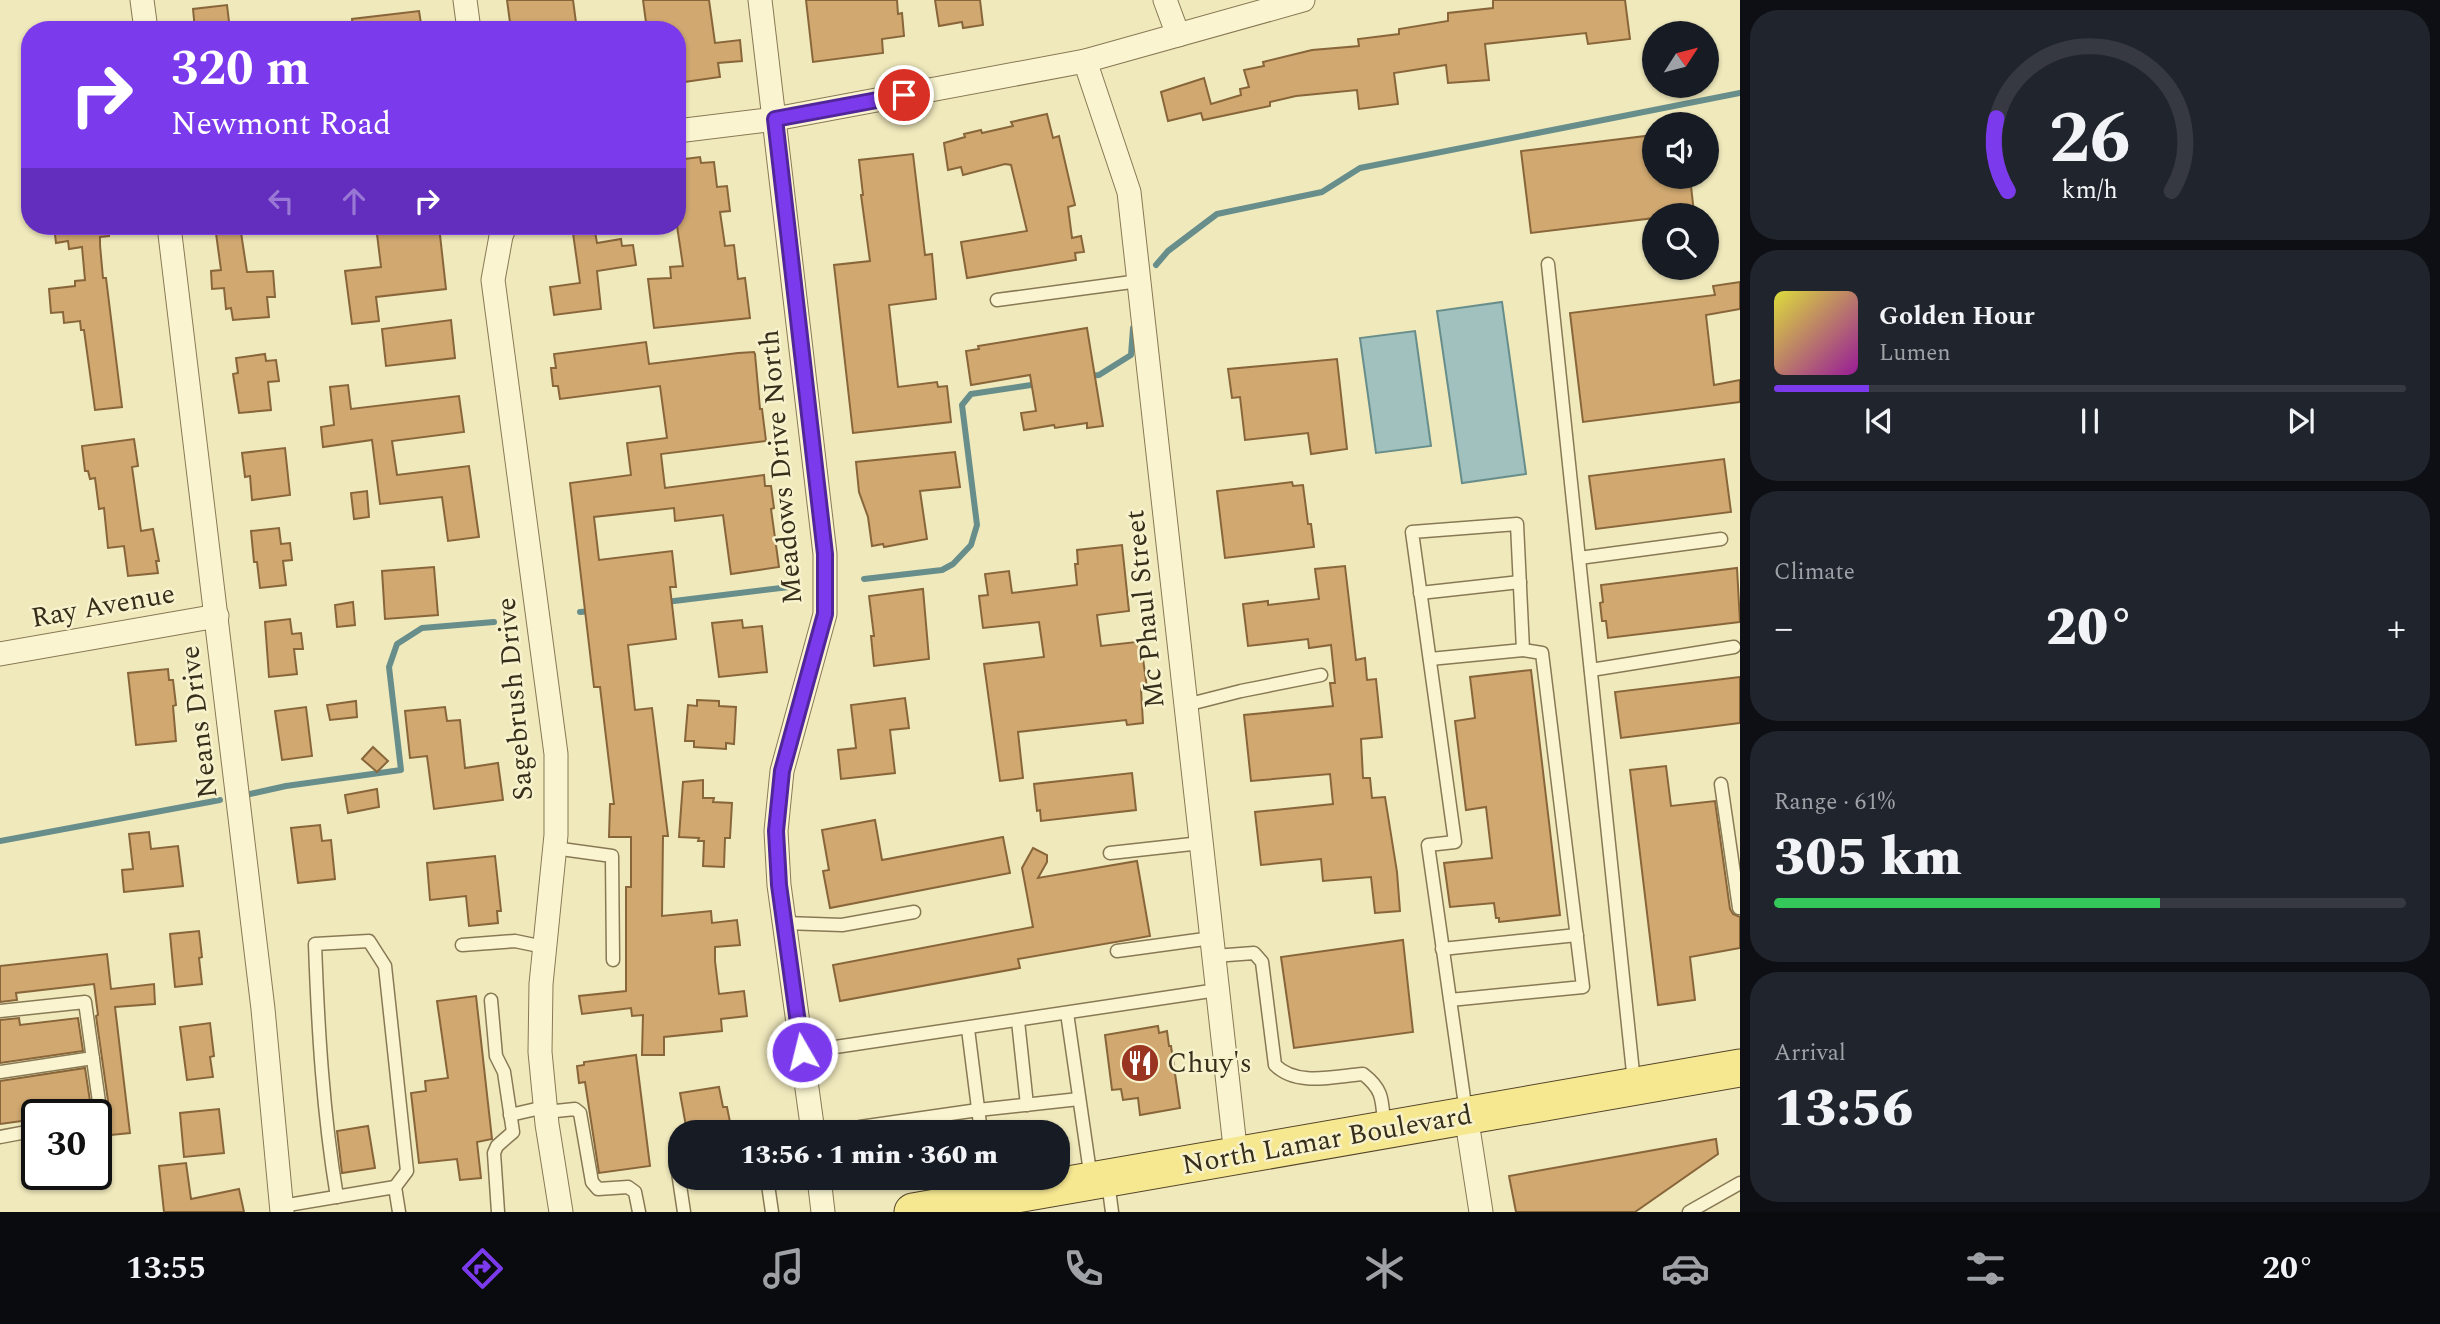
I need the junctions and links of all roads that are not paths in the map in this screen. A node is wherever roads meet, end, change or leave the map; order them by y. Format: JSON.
{"nodes":[{"id":1,"x":142,"y":0,"type":"edge"},
{"id":2,"x":466,"y":0,"type":"edge"},
{"id":3,"x":760,"y":0,"type":"edge"},
{"id":4,"x":1165,"y":0,"type":"edge"},
{"id":5,"x":1303,"y":0,"type":"edge"},
{"id":6,"x":145,"y":21,"type":"edge"},
{"id":7,"x":468,"y":21,"type":"edge"},
{"id":8,"x":1178,"y":35,"type":"junction"},
{"id":9,"x":1084,"y":61,"type":"junction"},
{"id":10,"x":775,"y":119,"type":"junction"},
{"id":11,"x":686,"y":130,"type":"edge"},
{"id":12,"x":170,"y":235,"type":"edge"},
{"id":13,"x":501,"y":235,"type":"edge"},
{"id":14,"x":1548,"y":264,"type":"dead end"},
{"id":15,"x":1139,"y":281,"type":"junction"},
{"id":16,"x":997,"y":300,"type":"dead end"},
{"id":17,"x":1721,"y":539,"type":"dead end"},
{"id":18,"x":1579,"y":558,"type":"junction"},
{"id":19,"x":1520,"y":582,"type":"junction"},
{"id":20,"x":1420,"y":593,"type":"junction"},
{"id":21,"x":217,"y":616,"type":"junction"},
{"id":22,"x":1734,"y":647,"type":"dead end"},
{"id":23,"x":1523,"y":649,"type":"junction"},
{"id":24,"x":0,"y":654,"type":"edge"},
{"id":25,"x":1430,"y":660,"type":"junction"},
{"id":26,"x":1591,"y":670,"type":"junction"},
{"id":27,"x":1321,"y":675,"type":"dead end"},
{"id":28,"x":1186,"y":705,"type":"junction"},
{"id":29,"x":1721,"y":784,"type":"dead end"},
{"id":30,"x":1201,"y":843,"type":"junction"},
{"id":31,"x":554,"y":848,"type":"junction"},
{"id":32,"x":1110,"y":853,"type":"dead end"},
{"id":33,"x":1739,"y":908,"type":"edge"},
{"id":34,"x":914,"y":912,"type":"dead end"},
{"id":35,"x":785,"y":923,"type":"junction"},
{"id":36,"x":1577,"y":935,"type":"junction"},
{"id":37,"x":462,"y":945,"type":"dead end"},
{"id":38,"x":544,"y":947,"type":"junction"},
{"id":39,"x":1213,"y":947,"type":"junction"},
{"id":40,"x":1442,"y":949,"type":"junction"},
{"id":41,"x":1117,"y":951,"type":"dead end"},
{"id":42,"x":613,"y":960,"type":"dead end"},
{"id":43,"x":1217,"y":990,"type":"junction"},
{"id":44,"x":491,"y":1000,"type":"dead end"},
{"id":45,"x":1450,"y":1000,"type":"junction"},
{"id":46,"x":0,"y":1011,"type":"edge"},
{"id":47,"x":1067,"y":1013,"type":"junction"},
{"id":48,"x":1018,"y":1021,"type":"junction"},
{"id":49,"x":968,"y":1029,"type":"junction"},
{"id":50,"x":802,"y":1052,"type":"junction"},
{"id":51,"x":93,"y":1058,"type":"junction"},
{"id":52,"x":1740,"y":1068,"type":"edge"},
{"id":53,"x":0,"y":1072,"type":"edge"},
{"id":54,"x":1635,"y":1086,"type":"junction"},
{"id":55,"x":99,"y":1099,"type":"edge"},
{"id":56,"x":1079,"y":1099,"type":"junction"},
{"id":57,"x":1027,"y":1105,"type":"junction"},
{"id":58,"x":546,"y":1110,"type":"junction"},
{"id":59,"x":978,"y":1110,"type":"junction"},
{"id":60,"x":510,"y":1115,"type":"junction"},
{"id":61,"x":1466,"y":1115,"type":"junction"},
{"id":62,"x":811,"y":1120,"type":"edge"},
{"id":63,"x":909,"y":1120,"type":"edge"},
{"id":64,"x":979,"y":1120,"type":"edge"},
{"id":65,"x":1384,"y":1130,"type":"junction"},
{"id":66,"x":21,"y":1133,"type":"edge"},
{"id":67,"x":0,"y":1137,"type":"edge"},
{"id":68,"x":1236,"y":1156,"type":"junction"},
{"id":69,"x":1740,"y":1183,"type":"edge"},
{"id":70,"x":394,"y":1187,"type":"junction"},
{"id":71,"x":681,"y":1190,"type":"edge"},
{"id":72,"x":769,"y":1190,"type":"edge"},
{"id":73,"x":820,"y":1190,"type":"edge"},
{"id":74,"x":1104,"y":1191,"type":"edge"},
{"id":75,"x":337,"y":1197,"type":"junction"},
{"id":76,"x":282,"y":1209,"type":"edge"},
{"id":77,"x":399,"y":1212,"type":"edge"},
{"id":78,"x":498,"y":1212,"type":"edge"},
{"id":79,"x":561,"y":1212,"type":"edge"},
{"id":80,"x":639,"y":1212,"type":"edge"},
{"id":81,"x":684,"y":1212,"type":"edge"},
{"id":82,"x":772,"y":1212,"type":"edge"},
{"id":83,"x":823,"y":1212,"type":"edge"},
{"id":84,"x":913,"y":1212,"type":"edge"},
{"id":85,"x":1481,"y":1212,"type":"edge"},
{"id":86,"x":1689,"y":1212,"type":"edge"}],
"edges":[{"from":1,"to":6,"type":"street"},
{"from":2,"to":7,"type":"street"},
{"from":3,"to":10,"type":"street","name":"Meadows Drive North"},
{"from":4,"to":8,"type":"street"},
{"from":5,"to":8,"type":"street"},
{"from":8,"to":9,"type":"street"},
{"from":9,"to":10,"type":"street"},
{"from":9,"to":15,"type":"street","name":"Mc Phaul Street"},
{"from":10,"to":11,"type":"street"},
{"from":10,"to":35,"type":"street","name":"Meadows Drive North"},
{"from":12,"to":21,"type":"street","name":"Neans Drive"},
{"from":13,"to":31,"type":"street","name":"Sagebrush Drive"},
{"from":14,"to":18,"type":"lane"},
{"from":15,"to":16,"type":"lane"},
{"from":15,"to":28,"type":"street","name":"Mc Phaul Street"},
{"from":17,"to":18,"type":"lane"},
{"from":18,"to":26,"type":"lane"},
{"from":19,"to":20,"type":"lane"},
{"from":19,"to":20,"type":"lane"},
{"from":19,"to":23,"type":"lane"},
{"from":20,"to":25,"type":"lane"},
{"from":21,"to":24,"type":"street","name":"Ray Avenue"},
{"from":21,"to":76,"type":"street","name":"Neans Drive"},
{"from":22,"to":26,"type":"lane"},
{"from":23,"to":25,"type":"lane"},
{"from":23,"to":36,"type":"lane"},
{"from":25,"to":40,"type":"lane"},
{"from":26,"to":54,"type":"lane"},
{"from":27,"to":28,"type":"lane"},
{"from":28,"to":30,"type":"street","name":"Mc Phaul Street"},
{"from":29,"to":33,"type":"lane"},
{"from":30,"to":32,"type":"lane"},
{"from":30,"to":39,"type":"street","name":"Mc Phaul Street"},
{"from":31,"to":38,"type":"street","name":"Sagebrush Drive"},
{"from":31,"to":42,"type":"lane"},
{"from":34,"to":35,"type":"lane"},
{"from":35,"to":50,"type":"street","name":"Meadows Drive North"},
{"from":36,"to":40,"type":"lane"},
{"from":36,"to":45,"type":"lane"},
{"from":37,"to":38,"type":"lane"},
{"from":38,"to":58,"type":"street","name":"Sagebrush Drive"},
{"from":39,"to":41,"type":"lane"},
{"from":39,"to":43,"type":"street","name":"Mc Phaul Street"},
{"from":39,"to":65,"type":"lane"},
{"from":40,"to":45,"type":"lane"},
{"from":43,"to":47,"type":"lane"},
{"from":43,"to":68,"type":"street","name":"Mc Phaul Street"},
{"from":44,"to":60,"type":"lane"},
{"from":45,"to":61,"type":"lane"},
{"from":46,"to":51,"type":"lane"},
{"from":47,"to":48,"type":"lane"},
{"from":47,"to":56,"type":"lane"},
{"from":48,"to":49,"type":"lane"},
{"from":48,"to":57,"type":"lane"},
{"from":49,"to":50,"type":"lane"},
{"from":49,"to":59,"type":"lane"},
{"from":50,"to":62,"type":"street","name":"Meadows Drive North"},
{"from":51,"to":53,"type":"lane"},
{"from":51,"to":55,"type":"lane"},
{"from":52,"to":54,"type":"main road","name":"North Lamar Boulevard"},
{"from":54,"to":61,"type":"main road","name":"North Lamar Boulevard"},
{"from":56,"to":57,"type":"lane"},
{"from":56,"to":74,"type":"lane"},
{"from":57,"to":59,"type":"lane"},
{"from":58,"to":60,"type":"lane"},
{"from":58,"to":79,"type":"street","name":"Sagebrush Drive"},
{"from":58,"to":80,"type":"lane"},
{"from":59,"to":63,"type":"lane"},
{"from":59,"to":64,"type":"lane"},
{"from":60,"to":78,"type":"lane"},
{"from":61,"to":65,"type":"main road","name":"North Lamar Boulevard"},
{"from":61,"to":85,"type":"street"},
{"from":65,"to":68,"type":"main road","name":"North Lamar Boulevard"},
{"from":66,"to":67,"type":"lane"},
{"from":68,"to":74,"type":"main road","name":"North Lamar Boulevard"},
{"from":69,"to":86,"type":"lane"},
{"from":70,"to":75,"type":"lane"},
{"from":70,"to":75,"type":"lane"},
{"from":70,"to":77,"type":"lane"},
{"from":71,"to":81,"type":"lane"},
{"from":72,"to":82,"type":"lane"},
{"from":73,"to":83,"type":"street"},
{"from":74,"to":84,"type":"main road","name":"North Lamar Boulevard"},
{"from":75,"to":76,"type":"lane"}]}
